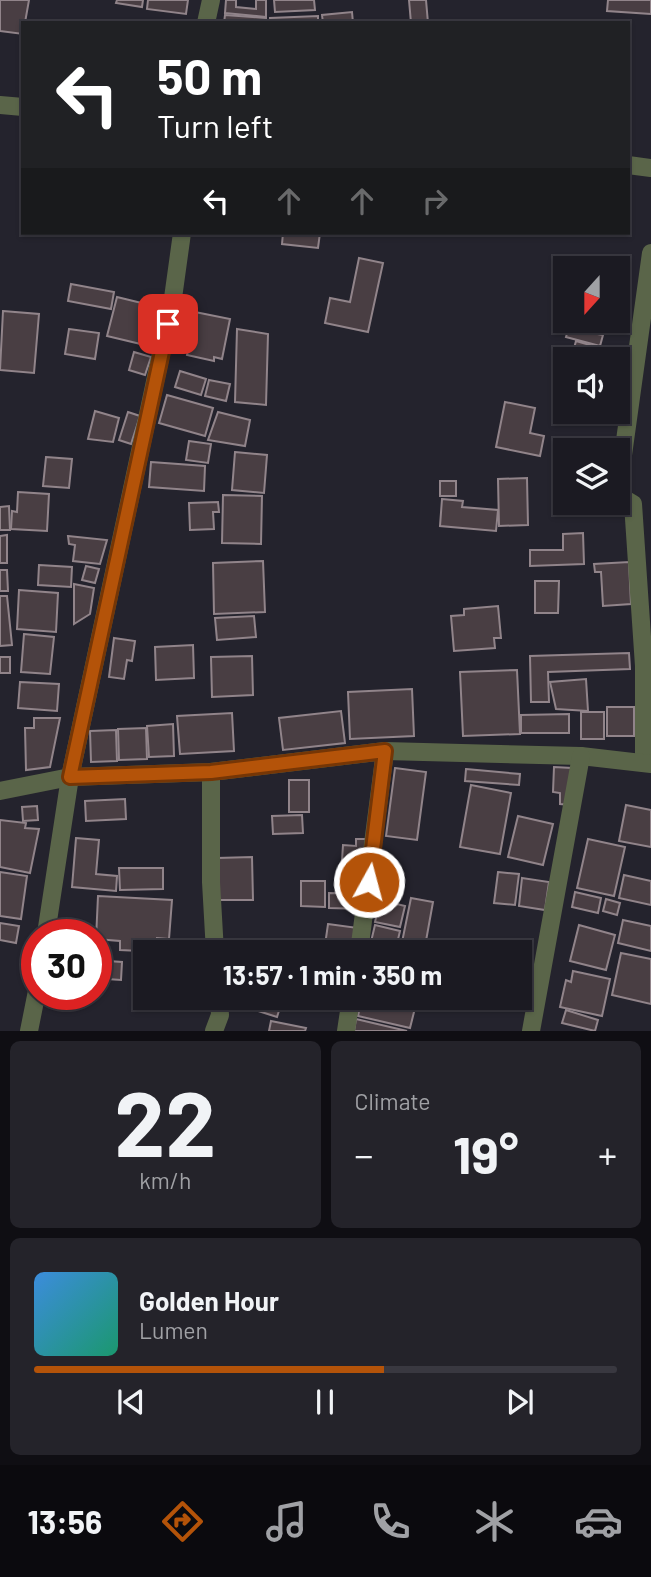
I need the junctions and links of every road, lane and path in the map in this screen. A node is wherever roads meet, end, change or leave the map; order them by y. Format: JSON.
{"nodes":[{"id":1,"x":211,"y":0,"type":"edge"},
{"id":2,"x":206,"y":21,"type":"edge"},
{"id":3,"x":0,"y":105,"type":"edge"},
{"id":4,"x":21,"y":107,"type":"edge"},
{"id":5,"x":630,"y":165,"type":"edge"},
{"id":6,"x":651,"y":167,"type":"edge"},
{"id":7,"x":181,"y":235,"type":"edge"},
{"id":8,"x":651,"y":253,"type":"edge"},
{"id":9,"x":626,"y":438,"type":"edge"},
{"id":10,"x":630,"y":502,"type":"edge"},
{"id":11,"x":385,"y":751,"type":"junction"},
{"id":12,"x":580,"y":756,"type":"junction"},
{"id":13,"x":648,"y":763,"type":"edge"},
{"id":14,"x":211,"y":772,"type":"junction"},
{"id":15,"x":70,"y":777,"type":"junction"},
{"id":16,"x":0,"y":791,"type":"edge"},
{"id":17,"x":48,"y":919,"type":"edge"},
{"id":18,"x":214,"y":940,"type":"edge"},
{"id":19,"x":361,"y":940,"type":"edge"},
{"id":20,"x":33,"y":1010,"type":"edge"},
{"id":21,"x":220,"y":1010,"type":"edge"},
{"id":22,"x":349,"y":1010,"type":"edge"},
{"id":23,"x":29,"y":1031,"type":"edge"},
{"id":24,"x":214,"y":1031,"type":"edge"},
{"id":25,"x":346,"y":1031,"type":"edge"},
{"id":26,"x":531,"y":1031,"type":"edge"}],
"edges":[{"from":1,"to":2,"type":"street"},
{"from":3,"to":4,"type":"street"},
{"from":5,"to":6,"type":"street"},
{"from":7,"to":15,"type":"street"},
{"from":8,"to":9,"type":"street"},
{"from":10,"to":13,"type":"street"},
{"from":11,"to":12,"type":"street"},
{"from":11,"to":14,"type":"street"},
{"from":11,"to":19,"type":"street"},
{"from":12,"to":13,"type":"street"},
{"from":12,"to":26,"type":"street"},
{"from":14,"to":15,"type":"street"},
{"from":14,"to":18,"type":"street"},
{"from":15,"to":16,"type":"street"},
{"from":15,"to":17,"type":"street"},
{"from":20,"to":23,"type":"street"},
{"from":21,"to":24,"type":"street"},
{"from":22,"to":25,"type":"street"}]}
